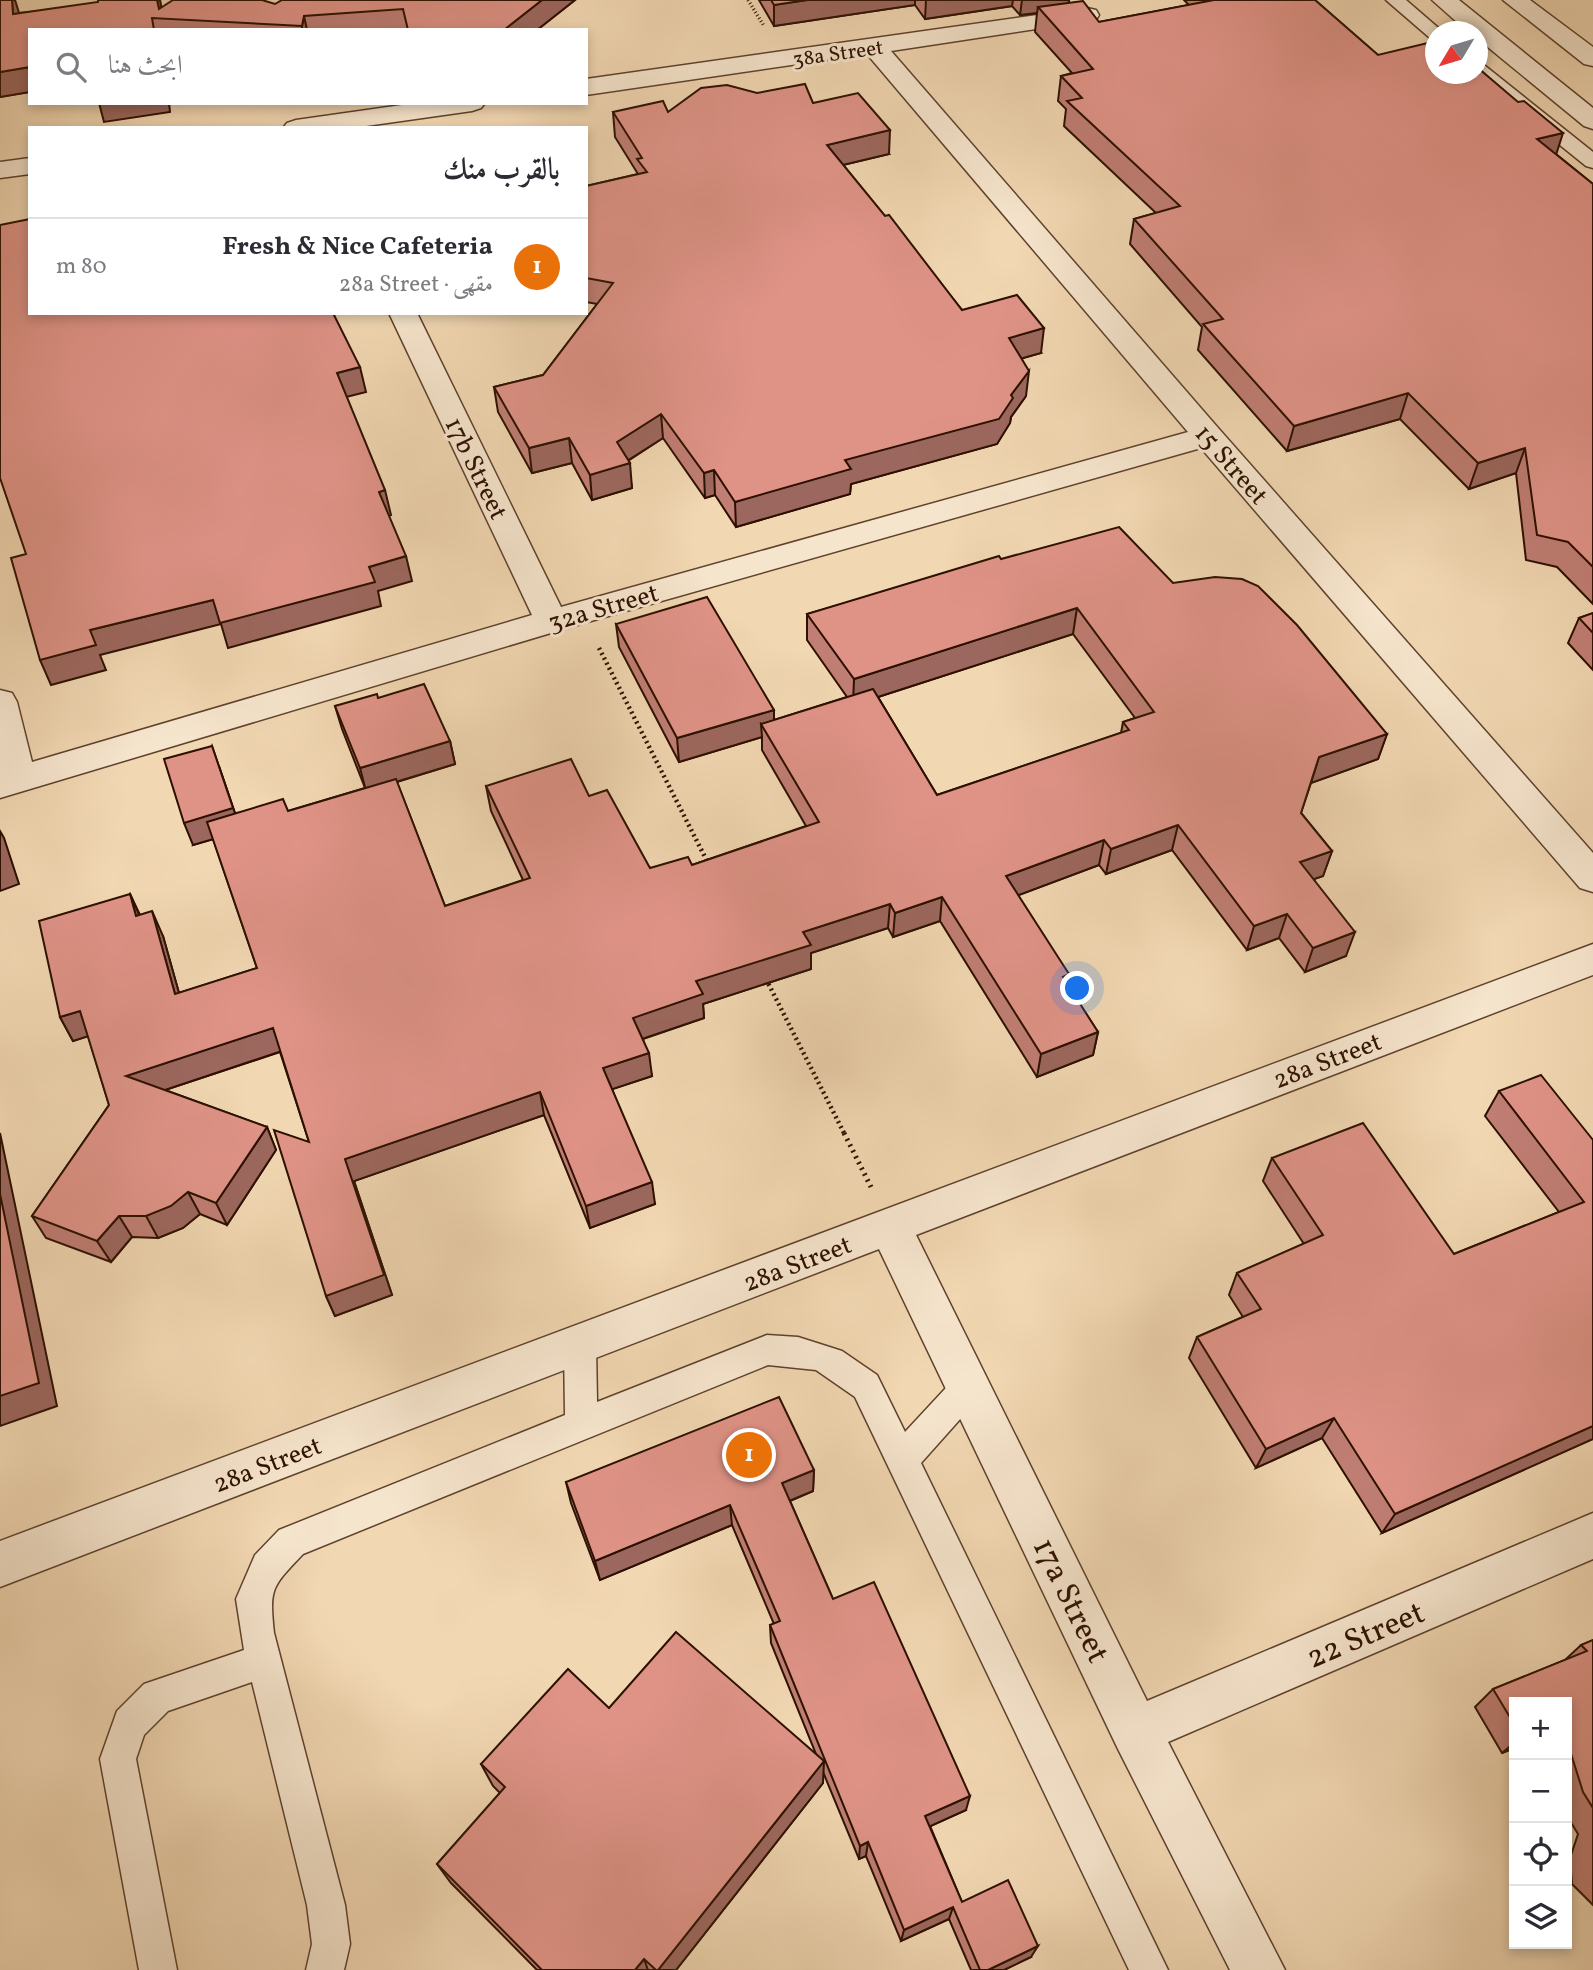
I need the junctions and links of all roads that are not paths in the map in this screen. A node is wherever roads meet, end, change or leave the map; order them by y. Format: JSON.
{"nodes":[{"id":1,"x":1395,"y":0,"type":"edge"},
{"id":2,"x":1444,"y":0,"type":"edge"},
{"id":3,"x":1516,"y":0,"type":"edge"},
{"id":4,"x":1089,"y":15,"type":"edge"},
{"id":5,"x":1425,"y":25,"type":"edge"},
{"id":6,"x":875,"y":48,"type":"junction"},
{"id":7,"x":1593,"y":59,"type":"edge"},
{"id":8,"x":1488,"y":77,"type":"edge"},
{"id":9,"x":588,"y":88,"type":"edge"},
{"id":10,"x":458,"y":105,"type":"edge"},
{"id":11,"x":1593,"y":121,"type":"edge"},
{"id":12,"x":314,"y":126,"type":"edge"},
{"id":13,"x":1593,"y":162,"type":"edge"},
{"id":14,"x":28,"y":166,"type":"edge"},
{"id":15,"x":0,"y":170,"type":"edge"},
{"id":16,"x":404,"y":315,"type":"edge"},
{"id":17,"x":1208,"y":436,"type":"junction"},
{"id":18,"x":567,"y":617,"type":"junction"},
{"id":19,"x":0,"y":702,"type":"edge"},
{"id":20,"x":9,"y":782,"type":"edge"},
{"id":21,"x":1593,"y":878,"type":"edge"},
{"id":22,"x":1593,"y":958,"type":"edge"},
{"id":23,"x":890,"y":1227,"type":"junction"},
{"id":24,"x":580,"y":1346,"type":"junction"},
{"id":25,"x":968,"y":1387,"type":"junction"},
{"id":26,"x":581,"y":1424,"type":"junction"},
{"id":27,"x":903,"y":1459,"type":"junction"},
{"id":28,"x":1593,"y":1536,"type":"edge"},
{"id":29,"x":0,"y":1564,"type":"edge"},
{"id":30,"x":263,"y":1661,"type":"junction"},
{"id":31,"x":1136,"y":1731,"type":"junction"},
{"id":32,"x":158,"y":1970,"type":"edge"},
{"id":33,"x":325,"y":1970,"type":"edge"},
{"id":34,"x":1149,"y":1970,"type":"edge"},
{"id":35,"x":1258,"y":1970,"type":"edge"}],
"edges":[{"from":1,"to":5,"type":"lane"},
{"from":2,"to":11,"type":"street"},
{"from":3,"to":7,"type":"street"},
{"from":4,"to":6,"type":"street","name":"38a Street"},
{"from":6,"to":9,"type":"street","name":"38a Street"},
{"from":6,"to":17,"type":"street","name":"15 Street"},
{"from":8,"to":13,"type":"lane"},
{"from":10,"to":12,"type":"street"},
{"from":14,"to":15,"type":"street"},
{"from":16,"to":18,"type":"street","name":"17b Street"},
{"from":17,"to":18,"type":"street","name":"32a Street"},
{"from":17,"to":21,"type":"street","name":"15 Street"},
{"from":18,"to":20,"type":"street","name":"32a Street"},
{"from":19,"to":20,"type":"street"},
{"from":22,"to":23,"type":"street","name":"28a Street"},
{"from":23,"to":24,"type":"street","name":"28a Street"},
{"from":23,"to":25,"type":"street","name":"17a Street"},
{"from":24,"to":26,"type":"lane"},
{"from":24,"to":29,"type":"street","name":"28a Street"},
{"from":25,"to":27,"type":"lane"},
{"from":25,"to":31,"type":"street","name":"17a Street"},
{"from":26,"to":27,"type":"lane"},
{"from":26,"to":30,"type":"lane"},
{"from":27,"to":34,"type":"lane"},
{"from":28,"to":31,"type":"street","name":"22 Street"},
{"from":30,"to":32,"type":"lane"},
{"from":30,"to":33,"type":"lane"},
{"from":31,"to":35,"type":"street","name":"17a Street"}]}
